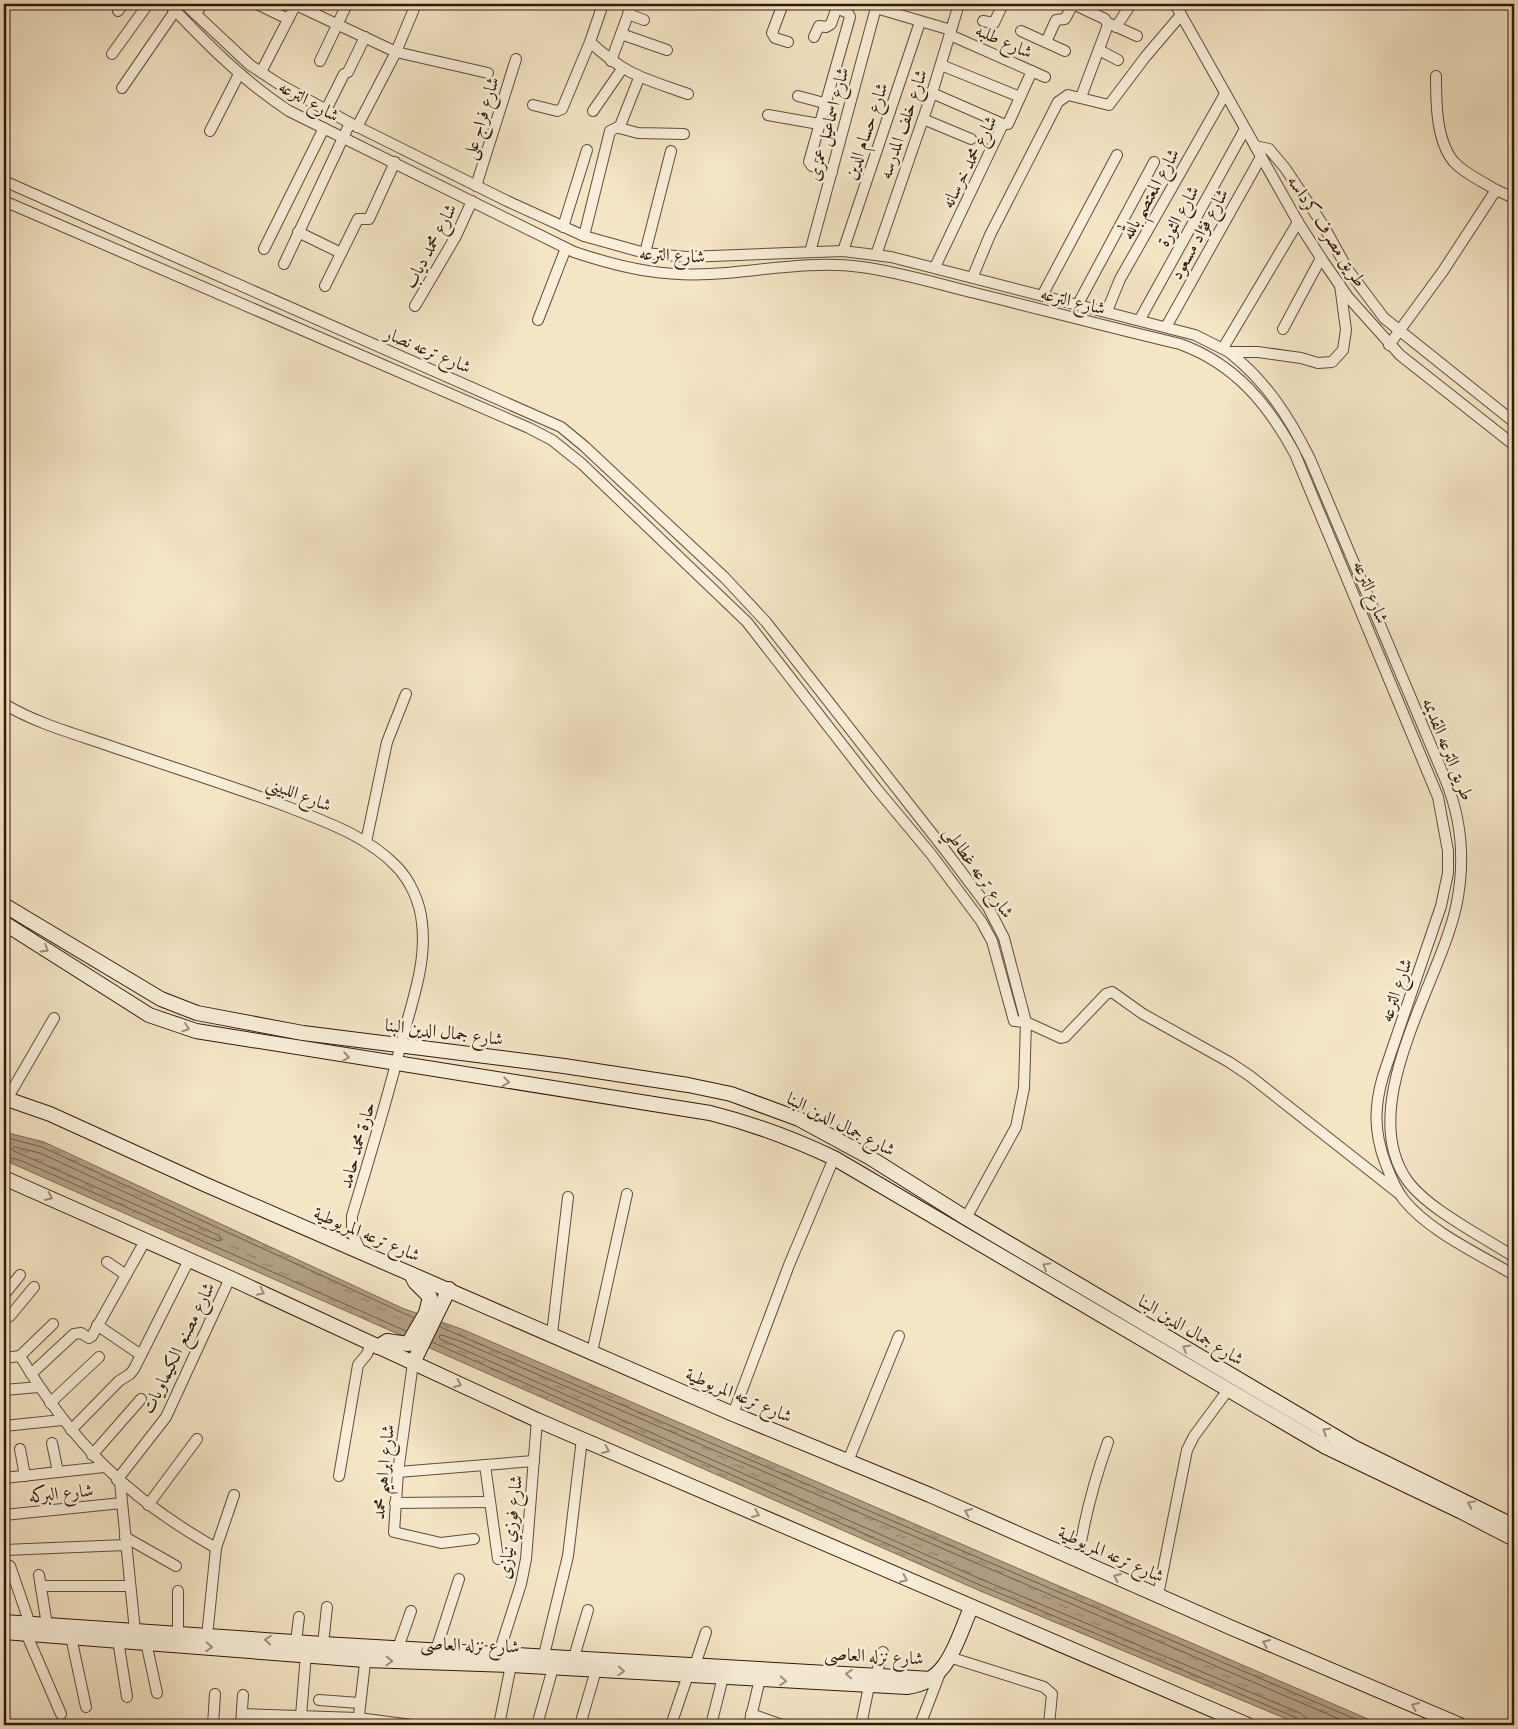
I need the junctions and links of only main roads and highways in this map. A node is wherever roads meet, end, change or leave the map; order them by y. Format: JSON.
{"nodes":[{"id":1,"x":4,"y":905,"type":"edge"},
{"id":2,"x":4,"y":923,"type":"edge"},
{"id":3,"x":5,"y":1098,"type":"edge"},
{"id":4,"x":4,"y":1178,"type":"edge"},
{"id":5,"x":410,"y":1273,"type":"junction"},
{"id":6,"x":449,"y":1289,"type":"junction"},
{"id":7,"x":417,"y":1344,"type":"junction"},
{"id":8,"x":375,"y":1346,"type":"junction"},
{"id":9,"x":413,"y":1363,"type":"junction"},
{"id":10,"x":1514,"y":1526,"type":"edge"},
{"id":11,"x":1514,"y":1539,"type":"edge"},
{"id":12,"x":971,"y":1608,"type":"junction"},
{"id":13,"x":5,"y":1627,"type":"edge"},
{"id":14,"x":28,"y":1628,"type":"junction"},
{"id":15,"x":366,"y":1653,"type":"junction"},
{"id":16,"x":497,"y":1659,"type":"junction"},
{"id":17,"x":698,"y":1670,"type":"junction"},
{"id":18,"x":826,"y":1678,"type":"junction"},
{"id":19,"x":1248,"y":1725,"type":"edge"},
{"id":20,"x":1460,"y":1725,"type":"edge"}],
"edges":[{"from":10,"to":1,"type":"main road","name":"شارع جمال الدين البنا","one_way":true},
{"from":2,"to":11,"type":"main road","name":"شارع جمال الدين البنا","one_way":true},
{"from":3,"to":5,"type":"main road","name":"شارع ترعه المريوطية"},
{"from":4,"to":8,"type":"main road","one_way":true},
{"from":5,"to":6,"type":"main road","name":"شارع ترعه المريوطية"},
{"from":5,"to":7,"type":"main road"},
{"from":6,"to":7,"type":"main road"},
{"from":20,"to":6,"type":"main road","name":"شارع ترعه المريوطية","one_way":true},
{"from":7,"to":8,"type":"main road"},
{"from":7,"to":9,"type":"main road"},
{"from":8,"to":9,"type":"main road"},
{"from":9,"to":12,"type":"main road","one_way":true},
{"from":12,"to":18,"type":"main road","name":"شارع نزله العاصى"},
{"from":12,"to":19,"type":"main road"},
{"from":13,"to":14,"type":"main road","name":"شارع نزله العاصى"},
{"from":14,"to":15,"type":"main road","name":"شارع نزله العاصى","one_way":true},
{"from":15,"to":14,"type":"main road","name":"شارع نزله العاصى","one_way":true},
{"from":15,"to":16,"type":"main road","name":"شارع نزله العاصى","one_way":true},
{"from":15,"to":16,"type":"main road","name":"شارع نزله العاصى"},
{"from":16,"to":17,"type":"main road","name":"شارع نزله العاصى"},
{"from":16,"to":17,"type":"main road","name":"شارع نزله العاصى","one_way":true},
{"from":17,"to":18,"type":"main road","name":"شارع نزله العاصى"},
{"from":17,"to":18,"type":"main road","name":"شارع نزله العاصى","one_way":true}]}
